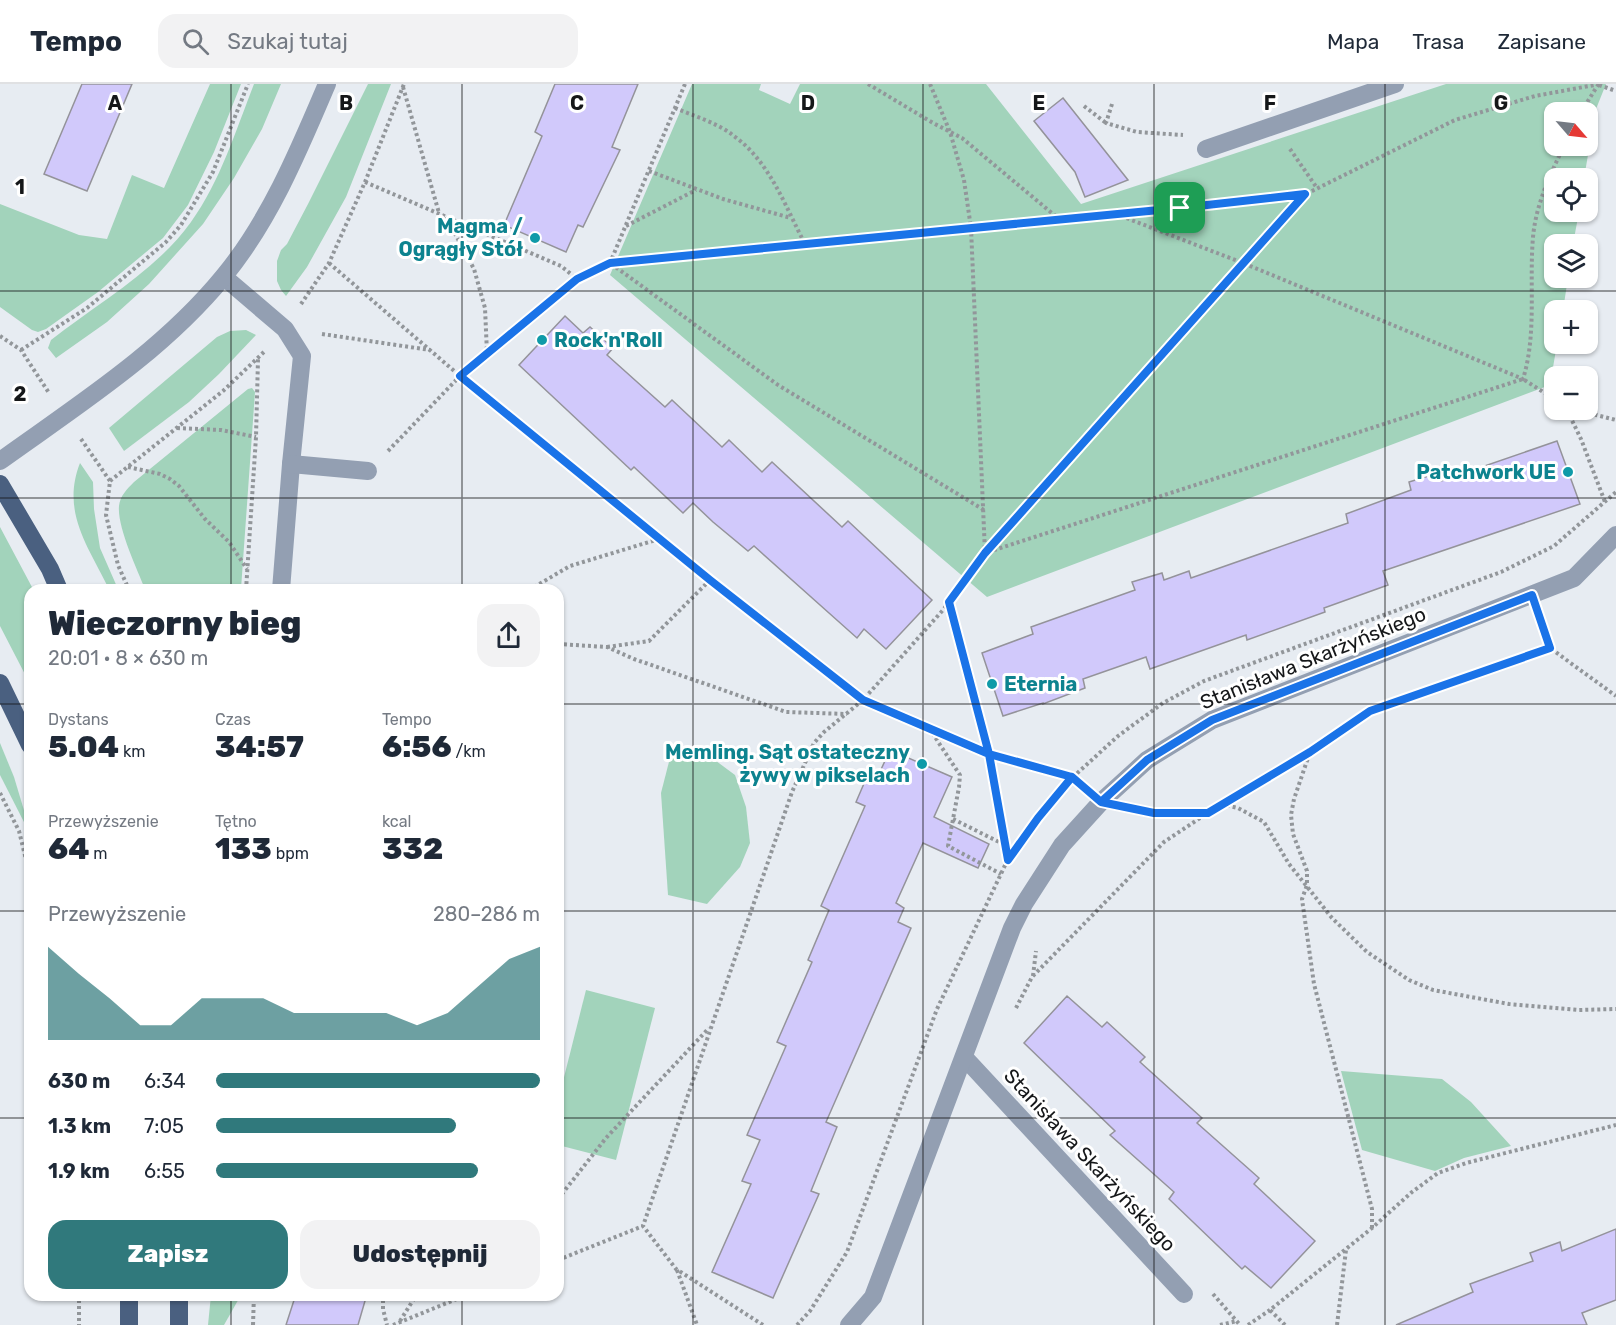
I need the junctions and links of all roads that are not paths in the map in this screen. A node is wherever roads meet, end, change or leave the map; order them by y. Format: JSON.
{"nodes":[{"id":1,"x":327,"y":84,"type":"edge"},
{"id":2,"x":1395,"y":84,"type":"edge"},
{"id":3,"x":1206,"y":149,"type":"dead end"},
{"id":4,"x":224,"y":276,"type":"junction"},
{"id":5,"x":0,"y":461,"type":"edge"},
{"id":6,"x":291,"y":464,"type":"junction"},
{"id":7,"x":368,"y":471,"type":"road end"},
{"id":8,"x":0,"y":484,"type":"edge"},
{"id":9,"x":1616,"y":536,"type":"edge"},
{"id":10,"x":56,"y":584,"type":"edge"},
{"id":11,"x":281,"y":584,"type":"edge"},
{"id":12,"x":0,"y":683,"type":"edge"},
{"id":13,"x":24,"y":733,"type":"edge"},
{"id":14,"x":964,"y":1057,"type":"junction"},
{"id":15,"x":1184,"y":1294,"type":"dead end"},
{"id":16,"x":129,"y":1301,"type":"edge"},
{"id":17,"x":179,"y":1301,"type":"edge"},
{"id":18,"x":129,"y":1325,"type":"edge"},
{"id":19,"x":179,"y":1325,"type":"edge"},
{"id":20,"x":849,"y":1325,"type":"edge"}],
"edges":[{"from":1,"to":4,"type":"street"},
{"from":2,"to":3,"type":"street"},
{"from":4,"to":5,"type":"street"},
{"from":4,"to":6,"type":"street"},
{"from":6,"to":7,"type":"street"},
{"from":6,"to":11,"type":"street"},
{"from":8,"to":10,"type":"main road"},
{"from":9,"to":14,"type":"street","name":"Stanisława Skarżyńskiego"},
{"from":12,"to":13,"type":"main road"},
{"from":14,"to":15,"type":"street","name":"Stanisława Skarżyńskiego"},
{"from":14,"to":20,"type":"street","name":"Stanisława Skarżyńskiego"},
{"from":16,"to":18,"type":"main road"},
{"from":17,"to":19,"type":"main road"}]}
